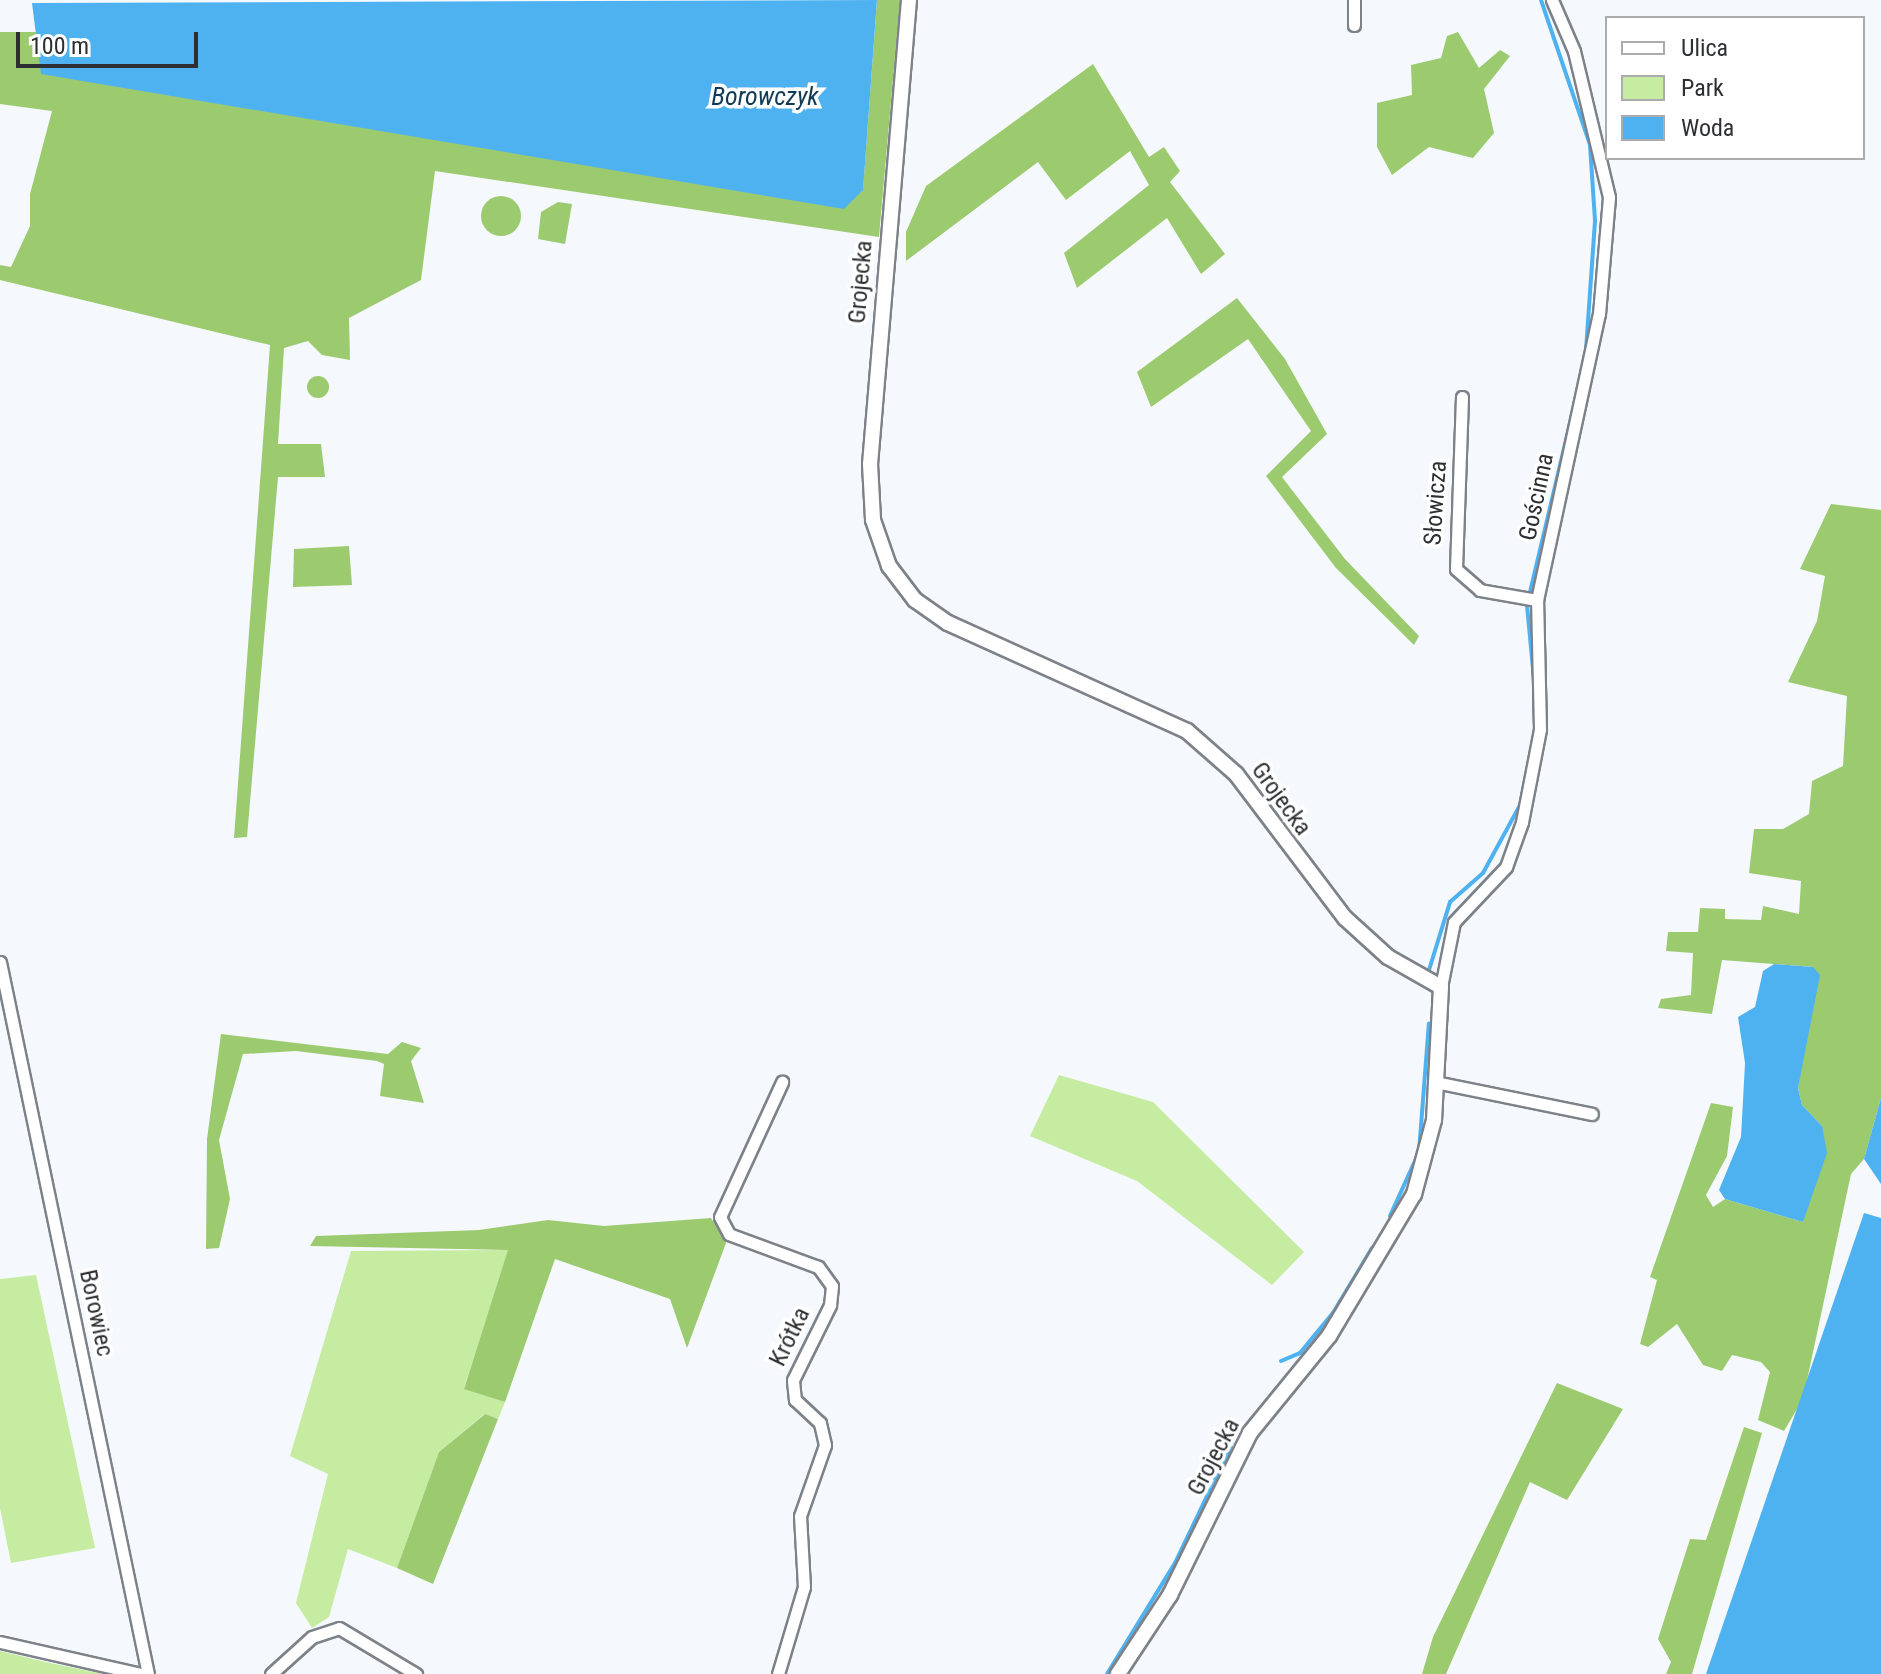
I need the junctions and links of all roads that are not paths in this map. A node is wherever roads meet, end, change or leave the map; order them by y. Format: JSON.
{"nodes":[{"id":1,"x":909,"y":0,"type":"edge"},
{"id":2,"x":1354,"y":0,"type":"edge"},
{"id":3,"x":1552,"y":0,"type":"edge"},
{"id":4,"x":1354,"y":25,"type":"dead end"},
{"id":5,"x":1462,"y":397,"type":"dead end"},
{"id":6,"x":1537,"y":600,"type":"junction"},
{"id":7,"x":0,"y":962,"type":"edge"},
{"id":8,"x":1441,"y":987,"type":"junction"},
{"id":9,"x":782,"y":1082,"type":"dead end"},
{"id":10,"x":1435,"y":1082,"type":"junction"},
{"id":11,"x":1592,"y":1114,"type":"dead end"},
{"id":12,"x":0,"y":1642,"type":"edge"},
{"id":13,"x":141,"y":1674,"type":"edge"},
{"id":14,"x":148,"y":1674,"type":"edge"},
{"id":15,"x":271,"y":1674,"type":"edge"},
{"id":16,"x":416,"y":1674,"type":"edge"},
{"id":17,"x":778,"y":1674,"type":"edge"},
{"id":18,"x":1118,"y":1674,"type":"edge"}],
"edges":[{"from":1,"to":8,"type":"street","name":"Grojecka"},
{"from":2,"to":4,"type":"street"},
{"from":3,"to":6,"type":"street","name":"Gościnna"},
{"from":5,"to":6,"type":"street","name":"Słowicza"},
{"from":6,"to":8,"type":"street","name":"Gościnna"},
{"from":7,"to":14,"type":"street","name":"Borowiec"},
{"from":8,"to":10,"type":"street","name":"Grojecka"},
{"from":9,"to":17,"type":"street","name":"Krótka"},
{"from":10,"to":11,"type":"street"},
{"from":10,"to":18,"type":"street","name":"Grojecka"},
{"from":12,"to":13,"type":"street"},
{"from":15,"to":16,"type":"street"}]}
